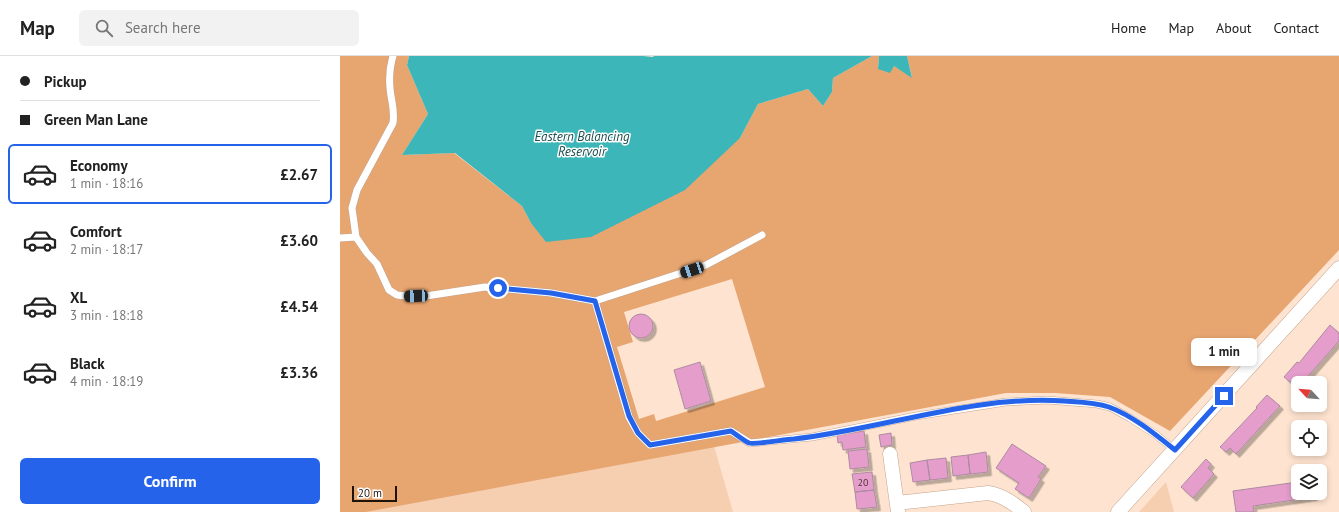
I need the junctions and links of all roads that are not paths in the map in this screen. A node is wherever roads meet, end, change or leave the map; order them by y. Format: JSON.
{"nodes":[{"id":1,"x":392,"y":56,"type":"edge"},
{"id":2,"x":762,"y":235,"type":"dead end"},
{"id":3,"x":356,"y":237,"type":"junction"},
{"id":4,"x":340,"y":238,"type":"edge"},
{"id":5,"x":1339,"y":268,"type":"edge"},
{"id":6,"x":595,"y":301,"type":"junction"},
{"id":7,"x":1175,"y":450,"type":"junction"},
{"id":8,"x":890,"y":454,"type":"dead end"},
{"id":9,"x":898,"y":508,"type":"edge"},
{"id":10,"x":1024,"y":512,"type":"edge"},
{"id":11,"x":1118,"y":512,"type":"edge"}],
"edges":[{"from":1,"to":3,"type":"lane"},
{"from":2,"to":6,"type":"lane"},
{"from":3,"to":4,"type":"lane"},
{"from":3,"to":6,"type":"lane"},
{"from":5,"to":7,"type":"street"},
{"from":6,"to":7,"type":"lane"},
{"from":7,"to":11,"type":"street"},
{"from":8,"to":9,"type":"street"},
{"from":9,"to":10,"type":"street"}]}
